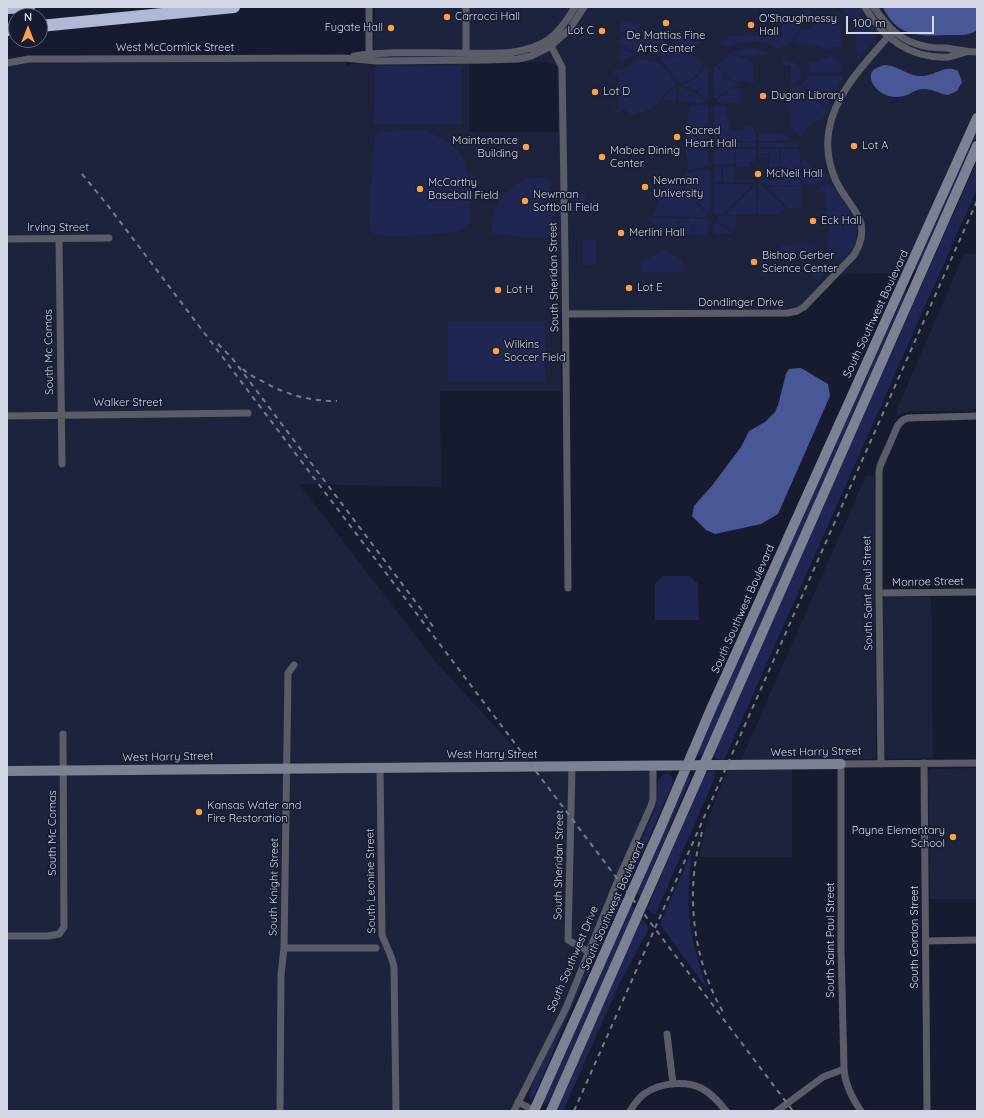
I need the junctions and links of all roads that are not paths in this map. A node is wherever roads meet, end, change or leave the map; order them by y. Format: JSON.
{"nodes":[{"id":1,"x":29,"y":7,"type":"edge"},
{"id":2,"x":234,"y":7,"type":"edge"},
{"id":3,"x":369,"y":7,"type":"edge"},
{"id":4,"x":466,"y":7,"type":"edge"},
{"id":5,"x":575,"y":7,"type":"edge"},
{"id":6,"x":584,"y":7,"type":"edge"},
{"id":7,"x":865,"y":7,"type":"edge"},
{"id":8,"x":874,"y":7,"type":"edge"},
{"id":9,"x":7,"y":8,"type":"edge"},
{"id":10,"x":48,"y":25,"type":"edge"},
{"id":11,"x":893,"y":31,"type":"junction"},
{"id":12,"x":887,"y":37,"type":"junction"},
{"id":13,"x":549,"y":43,"type":"junction"},
{"id":14,"x":966,"y":52,"type":"junction"},
{"id":15,"x":977,"y":52,"type":"edge"},
{"id":16,"x":466,"y":53,"type":"junction"},
{"id":17,"x":369,"y":54,"type":"junction"},
{"id":18,"x":344,"y":58,"type":"junction"},
{"id":19,"x":7,"y":64,"type":"edge"},
{"id":20,"x":977,"y":118,"type":"edge"},
{"id":21,"x":977,"y":146,"type":"edge"},
{"id":22,"x":109,"y":238,"type":"dead end"},
{"id":23,"x":7,"y":239,"type":"edge"},
{"id":24,"x":59,"y":239,"type":"junction"},
{"id":25,"x":566,"y":314,"type":"junction"},
{"id":26,"x":248,"y":413,"type":"dead end"},
{"id":27,"x":61,"y":415,"type":"junction"},
{"id":28,"x":7,"y":416,"type":"edge"},
{"id":29,"x":977,"y":416,"type":"edge"},
{"id":30,"x":62,"y":464,"type":"dead end"},
{"id":31,"x":568,"y":588,"type":"dead end"},
{"id":32,"x":977,"y":592,"type":"edge"},
{"id":33,"x":879,"y":594,"type":"junction"},
{"id":34,"x":294,"y":665,"type":"dead end"},
{"id":35,"x":63,"y":734,"type":"dead end"},
{"id":36,"x":977,"y":763,"type":"edge"},
{"id":37,"x":841,"y":764,"type":"junction"},
{"id":38,"x":882,"y":764,"type":"junction"},
{"id":39,"x":924,"y":764,"type":"junction"},
{"id":40,"x":572,"y":766,"type":"junction"},
{"id":41,"x":653,"y":766,"type":"junction"},
{"id":42,"x":686,"y":766,"type":"junction"},
{"id":43,"x":704,"y":766,"type":"junction"},
{"id":44,"x":380,"y":767,"type":"junction"},
{"id":45,"x":286,"y":768,"type":"junction"},
{"id":46,"x":64,"y":770,"type":"junction"},
{"id":47,"x":7,"y":771,"type":"edge"},
{"id":48,"x":7,"y":936,"type":"edge"},
{"id":49,"x":977,"y":940,"type":"edge"},
{"id":50,"x":926,"y":941,"type":"junction"},
{"id":51,"x":284,"y":948,"type":"junction"},
{"id":52,"x":376,"y":948,"type":"dead end"},
{"id":53,"x":589,"y":952,"type":"junction"},
{"id":54,"x":667,"y":1034,"type":"dead end"},
{"id":55,"x":844,"y":1069,"type":"junction"},
{"id":56,"x":673,"y":1084,"type":"junction"},
{"id":57,"x":518,"y":1102,"type":"junction"},
{"id":58,"x":280,"y":1111,"type":"edge"},
{"id":59,"x":396,"y":1111,"type":"edge"},
{"id":60,"x":514,"y":1111,"type":"edge"},
{"id":61,"x":535,"y":1111,"type":"edge"},
{"id":62,"x":551,"y":1111,"type":"edge"},
{"id":63,"x":630,"y":1111,"type":"edge"},
{"id":64,"x":726,"y":1111,"type":"edge"},
{"id":65,"x":777,"y":1111,"type":"edge"},
{"id":66,"x":861,"y":1111,"type":"edge"},
{"id":67,"x":927,"y":1111,"type":"edge"}],
"edges":[{"from":1,"to":9,"type":"highway"},
{"from":2,"to":10,"type":"highway"},
{"from":3,"to":17,"type":"street"},
{"from":4,"to":16,"type":"street"},
{"from":5,"to":13,"type":"street","name":"West McCormick Street"},
{"from":6,"to":13,"type":"street","name":"West McCormick Street"},
{"from":7,"to":12,"type":"street"},
{"from":8,"to":11,"type":"street"},
{"from":11,"to":12,"type":"street","name":"Dondlinger Drive"},
{"from":11,"to":14,"type":"street"},
{"from":12,"to":14,"type":"street"},
{"from":12,"to":25,"type":"street","name":"Dondlinger Drive"},
{"from":13,"to":16,"type":"street","name":"West McCormick Street"},
{"from":13,"to":18,"type":"street","name":"West McCormick Street"},
{"from":13,"to":25,"type":"street","name":"South Sheridan Street"},
{"from":14,"to":15,"type":"street"},
{"from":16,"to":17,"type":"street","name":"West McCormick Street"},
{"from":17,"to":18,"type":"street","name":"West McCormick Street"},
{"from":18,"to":19,"type":"street","name":"West McCormick Street"},
{"from":20,"to":42,"type":"main road","name":"South Southwest Boulevard"},
{"from":21,"to":43,"type":"main road","name":"South Southwest Boulevard"},
{"from":22,"to":24,"type":"street","name":"Irving Street"},
{"from":23,"to":24,"type":"street","name":"Irving Street"},
{"from":24,"to":27,"type":"street","name":"South Mc Comas"},
{"from":25,"to":31,"type":"street","name":"South Sheridan Street"},
{"from":26,"to":27,"type":"street","name":"Walker Street"},
{"from":27,"to":28,"type":"street","name":"Walker Street"},
{"from":27,"to":30,"type":"street","name":"South Mc Comas"},
{"from":29,"to":33,"type":"street","name":"South Saint Paul Street"},
{"from":32,"to":33,"type":"street","name":"Monroe Street"},
{"from":33,"to":38,"type":"street","name":"South Saint Paul Street"},
{"from":34,"to":45,"type":"street","name":"South Knight Street"},
{"from":35,"to":46,"type":"street","name":"South Mc Comas"},
{"from":36,"to":39,"type":"street","name":"West Harry Street"},
{"from":37,"to":38,"type":"street","name":"West Harry Street"},
{"from":37,"to":43,"type":"main road","name":"West Harry Street"},
{"from":37,"to":55,"type":"street","name":"South Saint Paul Street"},
{"from":38,"to":39,"type":"street","name":"West Harry Street"},
{"from":39,"to":50,"type":"street","name":"South Gordon Street"},
{"from":40,"to":41,"type":"main road","name":"West Harry Street"},
{"from":40,"to":44,"type":"main road","name":"West Harry Street"},
{"from":40,"to":53,"type":"street","name":"South Sheridan Street"},
{"from":41,"to":42,"type":"main road","name":"West Harry Street"},
{"from":41,"to":53,"type":"street","name":"South Southwest Drive"},
{"from":42,"to":43,"type":"main road","name":"West Harry Street"},
{"from":42,"to":61,"type":"main road","name":"South Southwest Boulevard"},
{"from":43,"to":62,"type":"main road","name":"South Southwest Boulevard"},
{"from":44,"to":45,"type":"main road","name":"West Harry Street"},
{"from":44,"to":59,"type":"street","name":"South Leonine Street"},
{"from":45,"to":46,"type":"main road","name":"West Harry Street"},
{"from":45,"to":51,"type":"street","name":"South Knight Street"},
{"from":46,"to":47,"type":"main road","name":"West Harry Street"},
{"from":46,"to":48,"type":"street","name":"South Mc Comas"},
{"from":49,"to":50,"type":"street"},
{"from":50,"to":67,"type":"street","name":"South Gordon Street"},
{"from":51,"to":52,"type":"street"},
{"from":51,"to":58,"type":"street","name":"South Knight Street"},
{"from":53,"to":57,"type":"street","name":"South Southwest Drive"},
{"from":54,"to":56,"type":"street"},
{"from":55,"to":65,"type":"street"},
{"from":55,"to":66,"type":"street","name":"South Saint Paul Street"},
{"from":56,"to":63,"type":"street"},
{"from":56,"to":64,"type":"street"},
{"from":57,"to":60,"type":"street","name":"South Southwest Drive"},
{"from":57,"to":61,"type":"street"}]}
